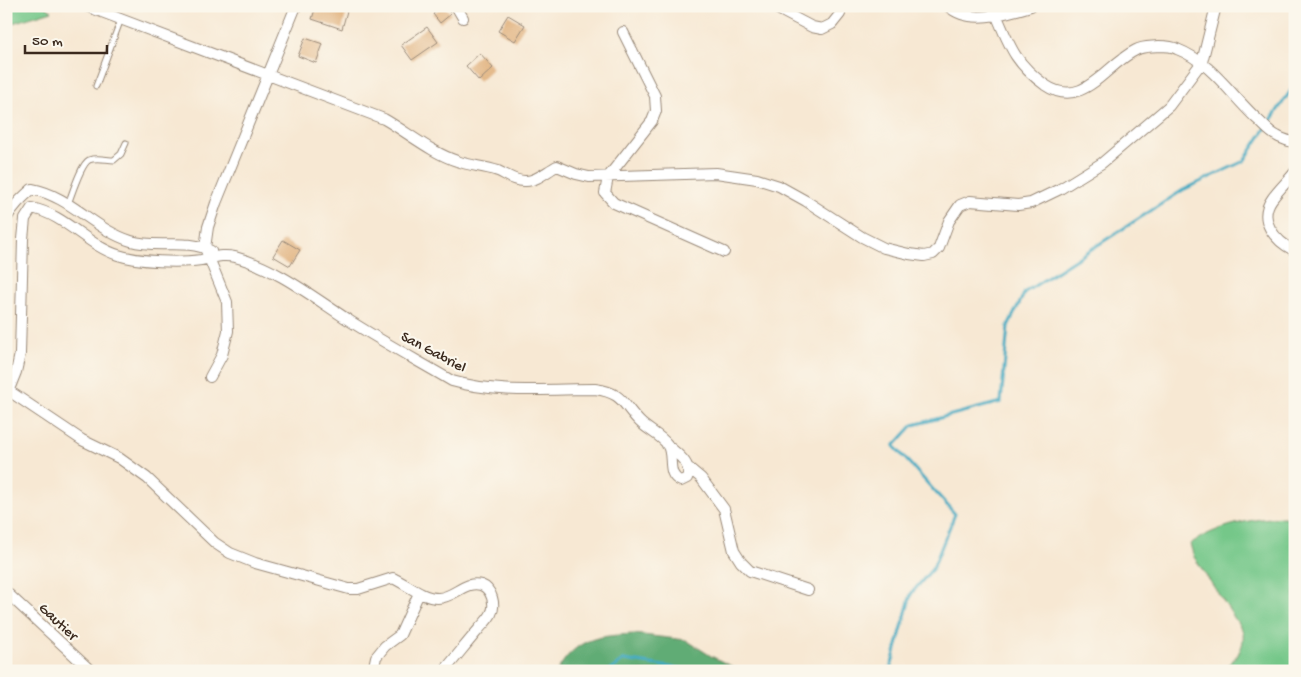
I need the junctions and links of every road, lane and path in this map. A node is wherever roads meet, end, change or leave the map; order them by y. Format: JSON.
{"nodes":[{"id":1,"x":86,"y":6,"type":"edge"},
{"id":2,"x":296,"y":6,"type":"edge"},
{"id":3,"x":456,"y":6,"type":"edge"},
{"id":4,"x":772,"y":6,"type":"edge"},
{"id":5,"x":841,"y":6,"type":"edge"},
{"id":6,"x":948,"y":6,"type":"edge"},
{"id":7,"x":1031,"y":6,"type":"edge"},
{"id":8,"x":1216,"y":6,"type":"edge"},
{"id":9,"x":996,"y":14,"type":"junction"},
{"id":10,"x":463,"y":18,"type":"dead end"},
{"id":11,"x":121,"y":19,"type":"junction"},
{"id":12,"x":623,"y":32,"type":"dead end"},
{"id":13,"x":1202,"y":62,"type":"junction"},
{"id":14,"x":269,"y":75,"type":"junction"},
{"id":15,"x":96,"y":86,"type":"dead end"},
{"id":16,"x":126,"y":142,"type":"dead end"},
{"id":17,"x":1295,"y":143,"type":"edge"},
{"id":18,"x":1295,"y":172,"type":"edge"},
{"id":19,"x":608,"y":177,"type":"junction"},
{"id":20,"x":22,"y":197,"type":"junction"},
{"id":21,"x":68,"y":204,"type":"junction"},
{"id":22,"x":32,"y":208,"type":"junction"},
{"id":23,"x":6,"y":219,"type":"edge"},
{"id":24,"x":1295,"y":250,"type":"edge"},
{"id":25,"x":724,"y":252,"type":"dead end"},
{"id":26,"x":210,"y":254,"type":"junction"},
{"id":27,"x":210,"y":377,"type":"dead end"},
{"id":28,"x":7,"y":392,"type":"edge"},
{"id":29,"x":667,"y":445,"type":"junction"},
{"id":30,"x":689,"y":468,"type":"junction"},
{"id":31,"x":808,"y":590,"type":"dead end"},
{"id":32,"x":6,"y":592,"type":"edge"},
{"id":33,"x":419,"y":593,"type":"junction"},
{"id":34,"x":91,"y":671,"type":"edge"},
{"id":35,"x":373,"y":671,"type":"edge"},
{"id":36,"x":444,"y":671,"type":"edge"}],
"edges":[{"from":1,"to":11,"type":"street"},
{"from":2,"to":14,"type":"street"},
{"from":3,"to":10,"type":"street"},
{"from":4,"to":5,"type":"street"},
{"from":6,"to":9,"type":"street"},
{"from":7,"to":9,"type":"street"},
{"from":8,"to":13,"type":"street"},
{"from":9,"to":13,"type":"street"},
{"from":11,"to":14,"type":"street"},
{"from":11,"to":15,"type":"lane"},
{"from":12,"to":19,"type":"street"},
{"from":13,"to":17,"type":"street"},
{"from":13,"to":19,"type":"street"},
{"from":14,"to":19,"type":"street"},
{"from":14,"to":26,"type":"street"},
{"from":16,"to":21,"type":"lane"},
{"from":18,"to":24,"type":"street"},
{"from":19,"to":25,"type":"street"},
{"from":20,"to":21,"type":"street"},
{"from":20,"to":22,"type":"street"},
{"from":20,"to":23,"type":"street"},
{"from":21,"to":26,"type":"street"},
{"from":22,"to":26,"type":"street"},
{"from":22,"to":28,"type":"street"},
{"from":26,"to":27,"type":"street"},
{"from":26,"to":29,"type":"street","name":"San Gabriel"},
{"from":28,"to":33,"type":"street"},
{"from":29,"to":30,"type":"street","name":"San Gabriel"},
{"from":29,"to":30,"type":"street"},
{"from":30,"to":31,"type":"street","name":"San Gabriel"},
{"from":32,"to":34,"type":"street","name":"Gautier"},
{"from":33,"to":35,"type":"street"},
{"from":33,"to":36,"type":"street"}]}
